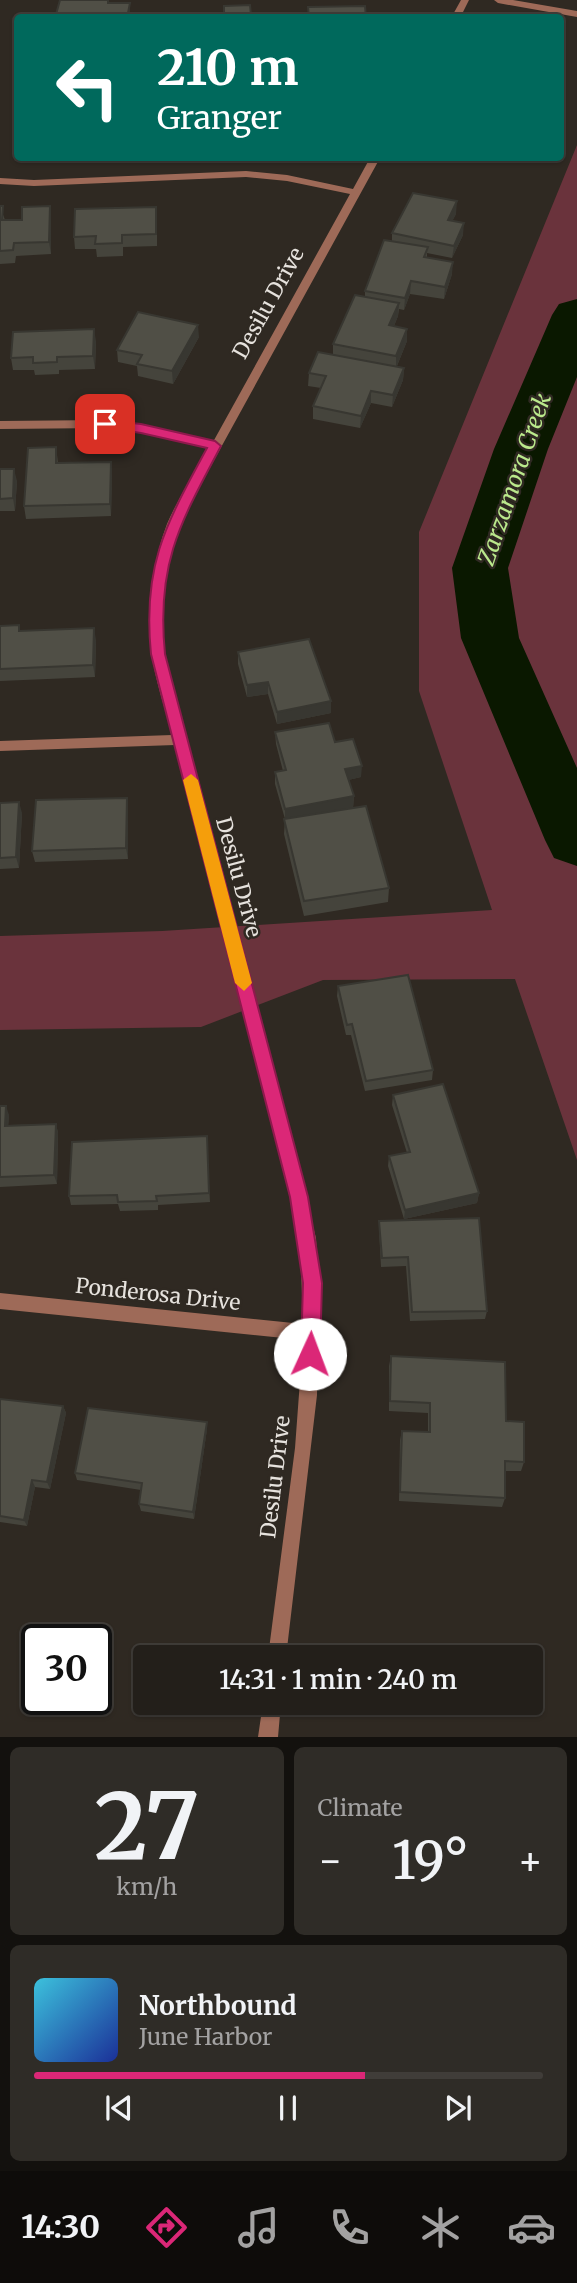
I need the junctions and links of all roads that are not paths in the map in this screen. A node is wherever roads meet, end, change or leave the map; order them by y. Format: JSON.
{"nodes":[{"id":1,"x":498,"y":0,"type":"edge"},
{"id":2,"x":577,"y":14,"type":"edge"},
{"id":3,"x":372,"y":161,"type":"edge"},
{"id":4,"x":0,"y":181,"type":"edge"},
{"id":5,"x":355,"y":192,"type":"junction"},
{"id":6,"x":0,"y":425,"type":"edge"},
{"id":7,"x":215,"y":446,"type":"junction"},
{"id":8,"x":180,"y":740,"type":"junction"},
{"id":9,"x":0,"y":746,"type":"edge"},
{"id":10,"x":0,"y":1301,"type":"edge"},
{"id":11,"x":311,"y":1333,"type":"junction"},
{"id":12,"x":278,"y":1645,"type":"edge"},
{"id":13,"x":271,"y":1715,"type":"edge"},
{"id":14,"x":268,"y":1737,"type":"edge"}],
"edges":[{"from":1,"to":2,"type":"street"},
{"from":3,"to":5,"type":"street","name":"Desilu Drive"},
{"from":4,"to":5,"type":"street"},
{"from":5,"to":7,"type":"street","name":"Desilu Drive"},
{"from":6,"to":7,"type":"street"},
{"from":7,"to":8,"type":"street","name":"Desilu Drive"},
{"from":8,"to":9,"type":"street"},
{"from":8,"to":11,"type":"street","name":"Desilu Drive"},
{"from":10,"to":11,"type":"street","name":"Ponderosa Drive"},
{"from":11,"to":12,"type":"street","name":"Desilu Drive"},
{"from":13,"to":14,"type":"street"}]}
